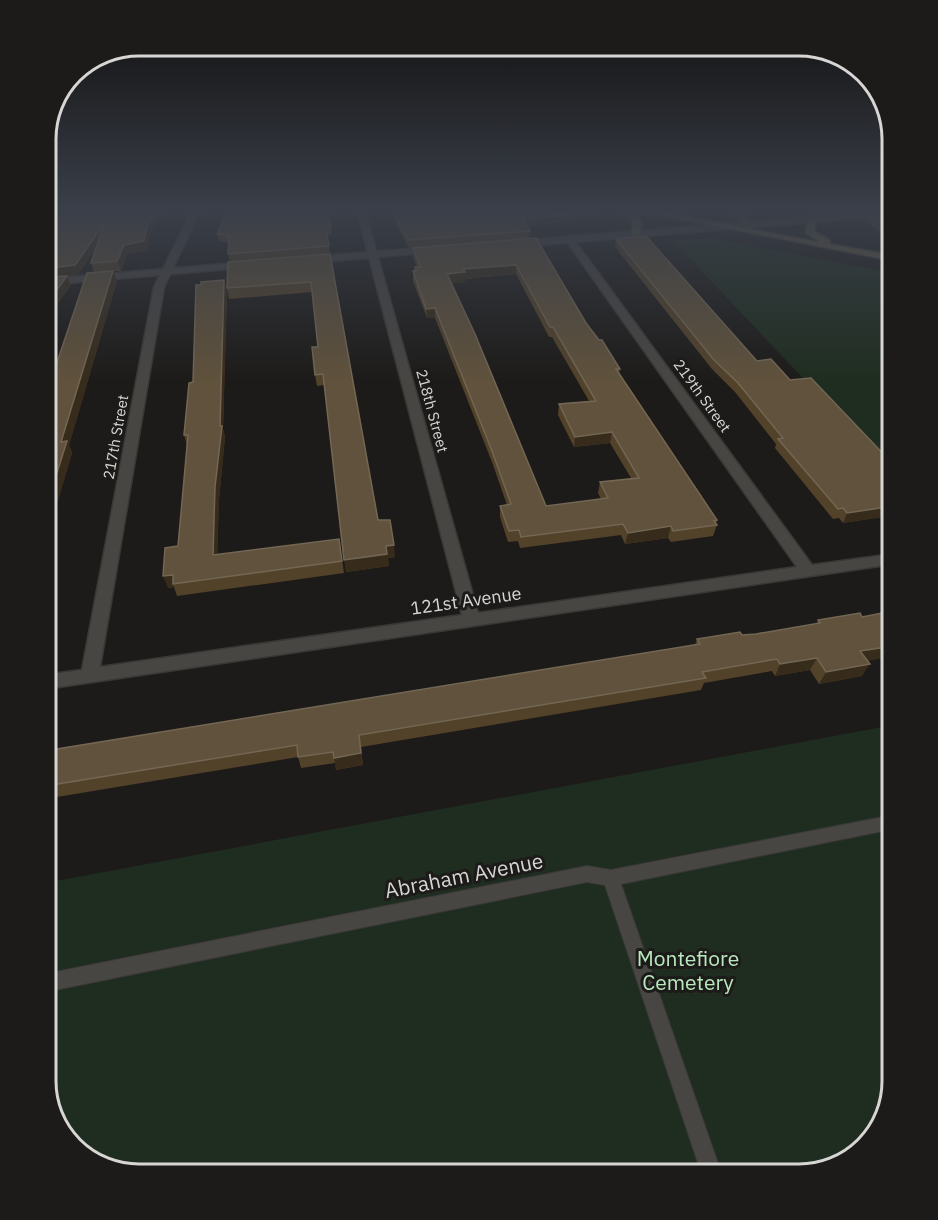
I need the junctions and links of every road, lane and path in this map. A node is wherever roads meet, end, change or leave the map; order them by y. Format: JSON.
{"nodes":[{"id":1,"x":168,"y":268,"type":"edge"},
{"id":2,"x":214,"y":268,"type":"edge"},
{"id":3,"x":376,"y":268,"type":"edge"},
{"id":4,"x":590,"y":268,"type":"edge"},
{"id":5,"x":166,"y":272,"type":"junction"},
{"id":6,"x":56,"y":281,"type":"edge"},
{"id":7,"x":882,"y":561,"type":"edge"},
{"id":8,"x":808,"y":571,"type":"junction"},
{"id":9,"x":472,"y":620,"type":"junction"},
{"id":10,"x":90,"y":675,"type":"junction"},
{"id":11,"x":56,"y":680,"type":"edge"},
{"id":12,"x":882,"y":824,"type":"edge"},
{"id":13,"x":611,"y":878,"type":"junction"},
{"id":14,"x":56,"y":981,"type":"edge"},
{"id":15,"x":708,"y":1164,"type":"edge"}],
"edges":[{"from":1,"to":5,"type":"street","name":"217th Street"},
{"from":2,"to":5,"type":"street"},
{"from":3,"to":9,"type":"street","name":"218th Street"},
{"from":4,"to":8,"type":"street","name":"219th Street"},
{"from":5,"to":6,"type":"street"},
{"from":5,"to":10,"type":"street","name":"217th Street"},
{"from":7,"to":8,"type":"street","name":"121st Avenue"},
{"from":8,"to":9,"type":"street","name":"121st Avenue"},
{"from":9,"to":10,"type":"street","name":"121st Avenue"},
{"from":10,"to":11,"type":"street","name":"121st Avenue"},
{"from":12,"to":13,"type":"lane","name":"Abraham Avenue"},
{"from":13,"to":14,"type":"lane","name":"Abraham Avenue"},
{"from":13,"to":15,"type":"lane"}]}
